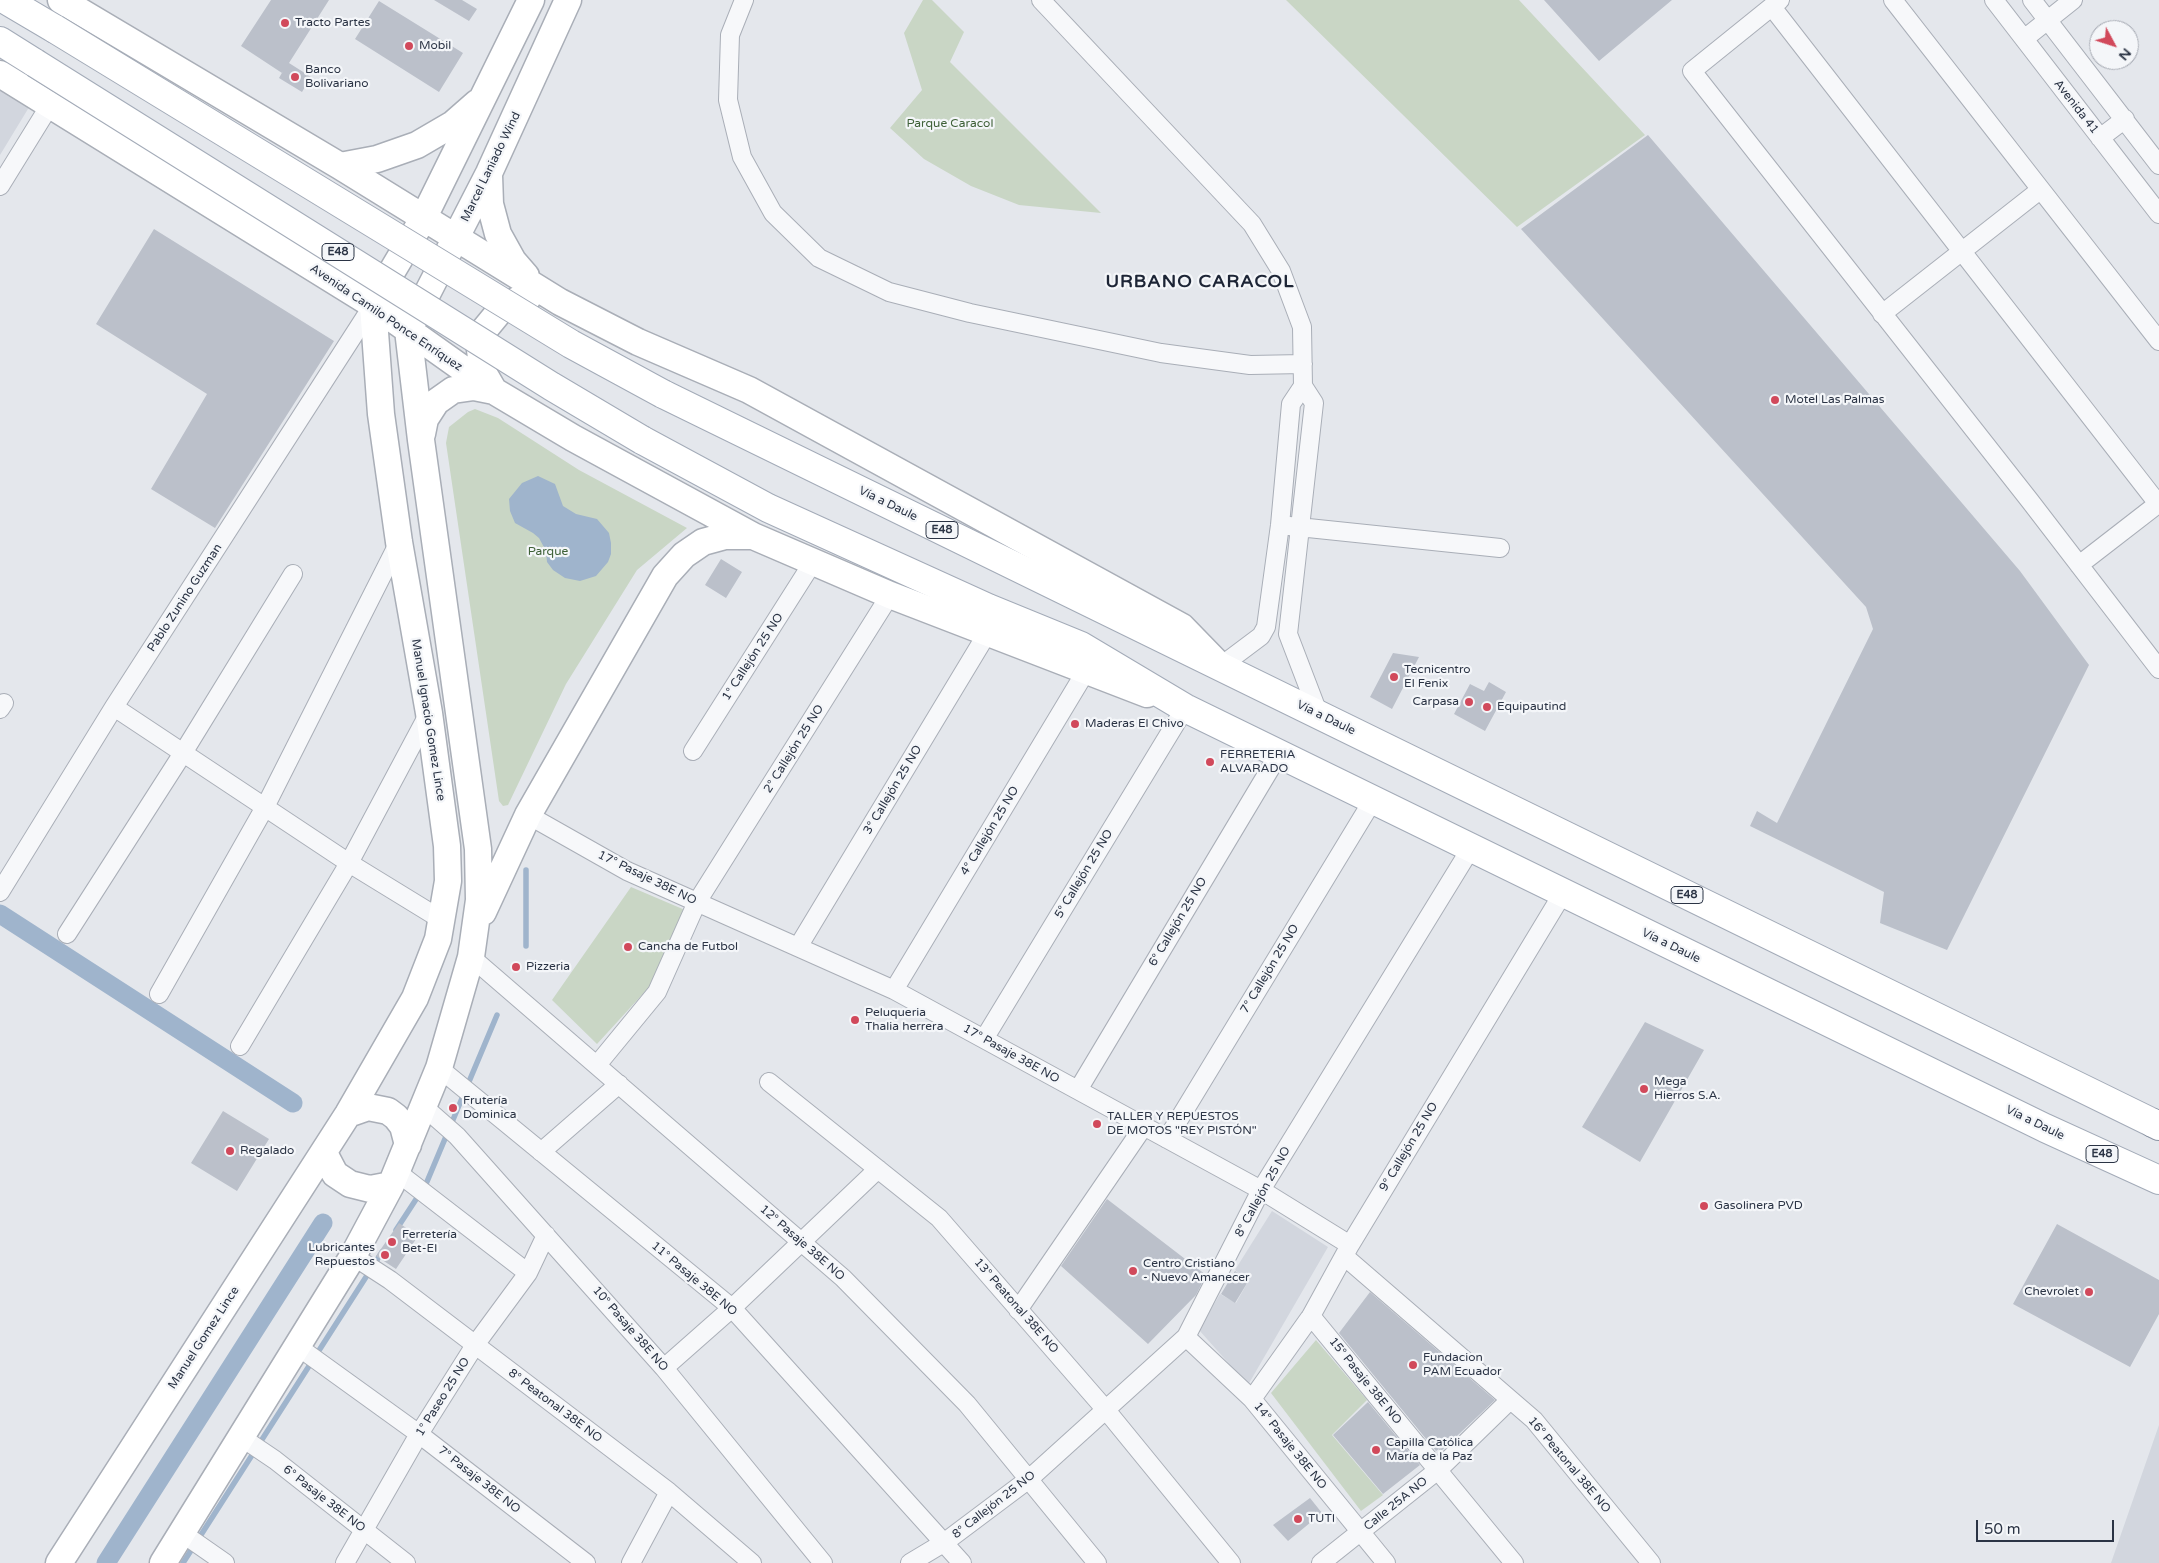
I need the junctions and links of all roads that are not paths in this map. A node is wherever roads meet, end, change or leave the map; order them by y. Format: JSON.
{"nodes":[{"id":1,"x":6,"y":0,"type":"edge"},
{"id":2,"x":27,"y":0,"type":"edge"},
{"id":3,"x":61,"y":0,"type":"edge"},
{"id":4,"x":531,"y":0,"type":"edge"},
{"id":5,"x":568,"y":0,"type":"edge"},
{"id":6,"x":744,"y":0,"type":"edge"},
{"id":7,"x":1041,"y":0,"type":"edge"},
{"id":8,"x":1893,"y":0,"type":"edge"},
{"id":9,"x":1994,"y":0,"type":"edge"},
{"id":10,"x":2032,"y":0,"type":"edge"},
{"id":11,"x":2072,"y":0,"type":"edge"},
{"id":12,"x":1776,"y":3,"type":"edge"},
{"id":13,"x":2047,"y":20,"type":"junction"},
{"id":14,"x":52,"y":27,"type":"junction"},
{"id":15,"x":2024,"y":38,"type":"junction"},
{"id":16,"x":0,"y":41,"type":"edge"},
{"id":17,"x":0,"y":74,"type":"edge"},
{"id":18,"x":485,"y":96,"type":"junction"},
{"id":19,"x":50,"y":105,"type":"junction"},
{"id":20,"x":2125,"y":119,"type":"junction"},
{"id":21,"x":2100,"y":138,"type":"junction"},
{"id":22,"x":2159,"y":165,"type":"edge"},
{"id":23,"x":340,"y":166,"type":"junction"},
{"id":24,"x":489,"y":173,"type":"junction"},
{"id":25,"x":0,"y":186,"type":"edge"},
{"id":26,"x":2040,"y":190,"type":"junction"},
{"id":27,"x":2159,"y":214,"type":"edge"},
{"id":28,"x":423,"y":219,"type":"junction"},
{"id":29,"x":456,"y":239,"type":"junction"},
{"id":30,"x":1961,"y":252,"type":"junction"},
{"id":31,"x":533,"y":284,"type":"junction"},
{"id":32,"x":560,"y":302,"type":"junction"},
{"id":33,"x":372,"y":305,"type":"junction"},
{"id":34,"x":1882,"y":314,"type":"junction"},
{"id":35,"x":408,"y":330,"type":"junction"},
{"id":36,"x":2159,"y":341,"type":"edge"},
{"id":37,"x":1303,"y":364,"type":"junction"},
{"id":38,"x":1303,"y":386,"type":"junction"},
{"id":39,"x":494,"y":391,"type":"junction"},
{"id":40,"x":421,"y":440,"type":"junction"},
{"id":41,"x":2159,"y":504,"type":"edge"},
{"id":42,"x":1280,"y":525,"type":"junction"},
{"id":43,"x":1301,"y":528,"type":"junction"},
{"id":44,"x":753,"y":536,"type":"junction"},
{"id":45,"x":399,"y":542,"type":"junction"},
{"id":46,"x":1500,"y":548,"type":"dead end"},
{"id":47,"x":813,"y":562,"type":"junction"},
{"id":48,"x":2079,"y":565,"type":"junction"},
{"id":49,"x":293,"y":574,"type":"dead end"},
{"id":50,"x":890,"y":595,"type":"junction"},
{"id":51,"x":988,"y":632,"type":"junction"},
{"id":52,"x":1221,"y":666,"type":"junction"},
{"id":53,"x":2159,"y":669,"type":"edge"},
{"id":54,"x":1086,"y":671,"type":"junction"},
{"id":55,"x":114,"y":707,"type":"junction"},
{"id":56,"x":1185,"y":708,"type":"junction"},
{"id":57,"x":429,"y":713,"type":"junction"},
{"id":58,"x":1319,"y":715,"type":"junction"},
{"id":59,"x":692,"y":752,"type":"dead end"},
{"id":60,"x":183,"y":753,"type":"junction"},
{"id":61,"x":1279,"y":754,"type":"junction"},
{"id":62,"x":1373,"y":800,"type":"junction"},
{"id":63,"x":265,"y":807,"type":"junction"},
{"id":64,"x":528,"y":815,"type":"junction"},
{"id":65,"x":1470,"y":848,"type":"junction"},
{"id":66,"x":349,"y":863,"type":"junction"},
{"id":67,"x":0,"y":891,"type":"edge"},
{"id":68,"x":1562,"y":893,"type":"junction"},
{"id":69,"x":697,"y":902,"type":"junction"},
{"id":70,"x":442,"y":920,"type":"junction"},
{"id":71,"x":476,"y":926,"type":"junction"},
{"id":72,"x":67,"y":934,"type":"dead end"},
{"id":73,"x":798,"y":947,"type":"junction"},
{"id":74,"x":471,"y":957,"type":"junction"},
{"id":75,"x":894,"y":990,"type":"junction"},
{"id":76,"x":159,"y":994,"type":"dead end"},
{"id":77,"x":984,"y":1039,"type":"junction"},
{"id":78,"x":240,"y":1046,"type":"dead end"},
{"id":79,"x":597,"y":1065,"type":"junction"},
{"id":80,"x":439,"y":1068,"type":"junction"},
{"id":81,"x":769,"y":1082,"type":"dead end"},
{"id":82,"x":619,"y":1084,"type":"junction"},
{"id":83,"x":1078,"y":1090,"type":"junction"},
{"id":84,"x":424,"y":1106,"type":"junction"},
{"id":85,"x":348,"y":1114,"type":"junction"},
{"id":86,"x":2157,"y":1124,"type":"edge"},
{"id":87,"x":1144,"y":1126,"type":"junction"},
{"id":88,"x":1167,"y":1139,"type":"junction"},
{"id":89,"x":408,"y":1145,"type":"junction"},
{"id":90,"x":541,"y":1152,"type":"junction"},
{"id":91,"x":324,"y":1153,"type":"junction"},
{"id":92,"x":878,"y":1169,"type":"junction"},
{"id":93,"x":394,"y":1178,"type":"junction"},
{"id":94,"x":2159,"y":1180,"type":"edge"},
{"id":95,"x":1261,"y":1190,"type":"junction"},
{"id":96,"x":546,"y":1235,"type":"junction"},
{"id":97,"x":801,"y":1242,"type":"junction"},
{"id":98,"x":1347,"y":1251,"type":"junction"},
{"id":99,"x":353,"y":1256,"type":"junction"},
{"id":100,"x":528,"y":1273,"type":"junction"},
{"id":101,"x":732,"y":1308,"type":"junction"},
{"id":102,"x":1018,"y":1310,"type":"junction"},
{"id":103,"x":1311,"y":1316,"type":"junction"},
{"id":104,"x":1186,"y":1337,"type":"junction"},
{"id":105,"x":475,"y":1345,"type":"junction"},
{"id":106,"x":297,"y":1346,"type":"junction"},
{"id":107,"x":664,"y":1368,"type":"junction"},
{"id":108,"x":1252,"y":1399,"type":"junction"},
{"id":109,"x":1510,"y":1400,"type":"junction"},
{"id":110,"x":1106,"y":1410,"type":"junction"},
{"id":111,"x":419,"y":1434,"type":"junction"},
{"id":112,"x":242,"y":1437,"type":"junction"},
{"id":113,"x":1438,"y":1470,"type":"junction"},
{"id":114,"x":1029,"y":1479,"type":"junction"},
{"id":115,"x":669,"y":1492,"type":"junction"},
{"id":116,"x":364,"y":1531,"type":"junction"},
{"id":117,"x":1361,"y":1532,"type":"junction"},
{"id":118,"x":182,"y":1533,"type":"junction"},
{"id":119,"x":945,"y":1542,"type":"junction"},
{"id":120,"x":59,"y":1563,"type":"edge"},
{"id":121,"x":163,"y":1563,"type":"edge"},
{"id":122,"x":225,"y":1563,"type":"edge"},
{"id":123,"x":346,"y":1563,"type":"edge"},
{"id":124,"x":406,"y":1563,"type":"edge"},
{"id":125,"x":586,"y":1563,"type":"edge"},
{"id":126,"x":631,"y":1563,"type":"edge"},
{"id":127,"x":752,"y":1563,"type":"edge"},
{"id":128,"x":823,"y":1563,"type":"edge"},
{"id":129,"x":910,"y":1563,"type":"edge"},
{"id":130,"x":962,"y":1563,"type":"edge"},
{"id":131,"x":1098,"y":1563,"type":"edge"},
{"id":132,"x":1231,"y":1563,"type":"edge"},
{"id":133,"x":1322,"y":1563,"type":"edge"},
{"id":134,"x":1386,"y":1563,"type":"edge"},
{"id":135,"x":1514,"y":1563,"type":"edge"},
{"id":136,"x":1651,"y":1563,"type":"edge"}],
"edges":[{"from":1,"to":14,"type":"main road","number":"E48"},
{"from":2,"to":14,"type":"main road"},
{"from":3,"to":23,"type":"main road","number":"E48"},
{"from":4,"to":18,"type":"main road"},
{"from":5,"to":24,"type":"main road","name":"Marcel Laniado Wind"},
{"from":6,"to":37,"type":"street"},
{"from":7,"to":37,"type":"street"},
{"from":8,"to":26,"type":"street"},
{"from":9,"to":15,"type":"street","name":"Avenida 41"},
{"from":10,"to":13,"type":"street"},
{"from":11,"to":13,"type":"street"},
{"from":12,"to":30,"type":"street"},
{"from":12,"to":34,"type":"street"},
{"from":13,"to":15,"type":"street"},
{"from":13,"to":20,"type":"street"},
{"from":14,"to":52,"type":"main road","name":"Vía a Daule","number":"E48","bridge":true},
{"from":15,"to":21,"type":"street","name":"Avenida 41"},
{"from":16,"to":56,"type":"main road","name":"Vía a Daule","number":"E48","bridge":true},
{"from":17,"to":19,"type":"main road","name":"Avenida Camilo Ponce Enríquez","number":"E48"},
{"from":18,"to":23,"type":"main road"},
{"from":18,"to":28,"type":"main road"},
{"from":19,"to":25,"type":"street"},
{"from":19,"to":33,"type":"main road","name":"Avenida Camilo Ponce Enríquez","number":"E48"},
{"from":20,"to":21,"type":"street"},
{"from":20,"to":22,"type":"street"},
{"from":21,"to":27,"type":"street","name":"Avenida 41"},
{"from":23,"to":28,"type":"main road","number":"E48"},
{"from":24,"to":29,"type":"main road","name":"Marcel Laniado Wind"},
{"from":24,"to":31,"type":"main road"},
{"from":26,"to":30,"type":"street"},
{"from":26,"to":36,"type":"street"},
{"from":28,"to":29,"type":"main road","number":"E48"},
{"from":28,"to":33,"type":"main road"},
{"from":29,"to":31,"type":"main road","number":"E48"},
{"from":29,"to":35,"type":"main road","name":"Marcel Laniado Wind"},
{"from":30,"to":34,"type":"street"},
{"from":30,"to":41,"type":"street"},
{"from":31,"to":32,"type":"main road","number":"E48"},
{"from":32,"to":39,"type":"main road"},
{"from":32,"to":52,"type":"main road","name":"Vía a Daule","number":"E48"},
{"from":33,"to":35,"type":"main road","name":"Avenida Camilo Ponce Enríquez","number":"E48"},
{"from":33,"to":45,"type":"main road","name":"Manuel Ignacio Gomez Lince"},
{"from":33,"to":55,"type":"street","name":"Pablo Zunino Guzman"},
{"from":34,"to":48,"type":"street"},
{"from":35,"to":39,"type":"main road","name":"Avenida Camilo Ponce Enríquez","number":"E48"},
{"from":35,"to":40,"type":"main road"},
{"from":37,"to":38,"type":"street"},
{"from":38,"to":42,"type":"street"},
{"from":38,"to":43,"type":"street"},
{"from":39,"to":40,"type":"main road"},
{"from":39,"to":44,"type":"main road","name":"Avenida Camilo Ponce Enríquez","number":"E48"},
{"from":40,"to":71,"type":"main road"},
{"from":41,"to":48,"type":"street"},
{"from":42,"to":43,"type":"street"},
{"from":42,"to":52,"type":"street"},
{"from":43,"to":46,"type":"street"},
{"from":43,"to":58,"type":"street"},
{"from":44,"to":47,"type":"main road","name":"Vía a Daule","number":"E48"},
{"from":44,"to":64,"type":"main road"},
{"from":45,"to":57,"type":"main road","name":"Manuel Ignacio Gomez Lince"},
{"from":45,"to":63,"type":"street"},
{"from":47,"to":50,"type":"main road","name":"Vía a Daule","number":"E48"},
{"from":47,"to":59,"type":"street","name":"1° Callejón 25 NO"},
{"from":48,"to":53,"type":"street"},
{"from":49,"to":60,"type":"street"},
{"from":50,"to":51,"type":"main road","name":"Vía a Daule","number":"E48"},
{"from":50,"to":69,"type":"street","name":"2° Callejón 25 NO"},
{"from":51,"to":54,"type":"main road","name":"Vía a Daule","number":"E48"},
{"from":51,"to":73,"type":"street","name":"3° Callejón 25 NO"},
{"from":52,"to":58,"type":"main road","name":"Vía a Daule","number":"E48"},
{"from":54,"to":56,"type":"main road","name":"Vía a Daule","number":"E48"},
{"from":54,"to":75,"type":"street","name":"4° Callejón 25 NO"},
{"from":55,"to":60,"type":"street"},
{"from":55,"to":67,"type":"street","name":"Pablo Zunino Guzman"},
{"from":56,"to":61,"type":"main road","name":"Vía a Daule","number":"E48"},
{"from":56,"to":77,"type":"street","name":"5° Callejón 25 NO"},
{"from":57,"to":66,"type":"street"},
{"from":57,"to":70,"type":"main road","name":"Manuel Ignacio Gomez Lince"},
{"from":58,"to":86,"type":"main road","name":"Vía a Daule","number":"E48"},
{"from":60,"to":63,"type":"street"},
{"from":60,"to":72,"type":"street"},
{"from":61,"to":62,"type":"main road","name":"Vía a Daule","number":"E48"},
{"from":61,"to":83,"type":"street","name":"6° Callejón 25 NO"},
{"from":62,"to":65,"type":"main road","name":"Vía a Daule","number":"E48"},
{"from":62,"to":88,"type":"street","name":"7° Callejón 25 NO"},
{"from":63,"to":66,"type":"street"},
{"from":63,"to":76,"type":"street"},
{"from":64,"to":69,"type":"street","name":"17° Pasaje 38E NO"},
{"from":64,"to":71,"type":"main road"},
{"from":65,"to":68,"type":"main road","name":"Vía a Daule","number":"E48"},
{"from":65,"to":95,"type":"street","name":"8° Callejón 25 NO"},
{"from":66,"to":70,"type":"street"},
{"from":66,"to":78,"type":"street"},
{"from":68,"to":94,"type":"main road","name":"Vía a Daule","number":"E48"},
{"from":68,"to":98,"type":"street","name":"9° Callejón 25 NO"},
{"from":69,"to":73,"type":"street","name":"17° Pasaje 38E NO"},
{"from":69,"to":79,"type":"street","name":"2° Callejón 25 NO"},
{"from":70,"to":85,"type":"main road","name":"Manuel Ignacio Gomez Lince"},
{"from":71,"to":74,"type":"main road"},
{"from":73,"to":75,"type":"street","name":"17° Pasaje 38E NO"},
{"from":74,"to":79,"type":"street","name":"12° Pasaje 38E NO"},
{"from":74,"to":80,"type":"main road"},
{"from":75,"to":77,"type":"street","name":"17° Pasaje 38E NO"},
{"from":77,"to":83,"type":"street","name":"17° Pasaje 38E NO"},
{"from":79,"to":82,"type":"street","name":"12° Pasaje 38E NO"},
{"from":80,"to":84,"type":"main road"},
{"from":80,"to":90,"type":"street","name":"11° Pasaje 38E NO"},
{"from":81,"to":92,"type":"street","name":"13° Peatonal 38E NO"},
{"from":82,"to":90,"type":"street"},
{"from":82,"to":97,"type":"street","name":"12° Pasaje 38E NO"},
{"from":83,"to":87,"type":"street","name":"17° Pasaje 38E NO"},
{"from":84,"to":89,"type":"main road"},
{"from":84,"to":96,"type":"street","name":"10° Pasaje 38E NO"},
{"from":85,"to":89,"type":"main road"},
{"from":85,"to":91,"type":"main road","name":"Manuel Gomez Lince"},
{"from":87,"to":88,"type":"street","name":"17° Pasaje 38E NO"},
{"from":87,"to":102,"type":"street"},
{"from":88,"to":95,"type":"street","name":"17° Pasaje 38E NO"},
{"from":89,"to":93,"type":"main road"},
{"from":90,"to":101,"type":"street","name":"11° Pasaje 38E NO"},
{"from":91,"to":93,"type":"main road"},
{"from":91,"to":120,"type":"main road","name":"Manuel Gomez Lince"},
{"from":92,"to":97,"type":"street"},
{"from":92,"to":102,"type":"street","name":"13° Peatonal 38E NO"},
{"from":93,"to":99,"type":"main road"},
{"from":93,"to":100,"type":"street"},
{"from":95,"to":98,"type":"street","name":"17° Pasaje 38E NO"},
{"from":95,"to":104,"type":"street","name":"8° Callejón 25 NO"},
{"from":96,"to":100,"type":"street","name":"1° Paseo 25 NO"},
{"from":96,"to":107,"type":"street","name":"10° Pasaje 38E NO"},
{"from":97,"to":101,"type":"street"},
{"from":97,"to":114,"type":"street","name":"12° Pasaje 38E NO"},
{"from":98,"to":103,"type":"street","name":"9° Callejón 25 NO"},
{"from":98,"to":109,"type":"street","name":"16° Peatonal 38E NO"},
{"from":99,"to":105,"type":"street","name":"8° Peatonal 38E NO"},
{"from":99,"to":106,"type":"main road"},
{"from":100,"to":105,"type":"street","name":"1° Paseo 25 NO"},
{"from":101,"to":107,"type":"street"},
{"from":101,"to":119,"type":"street","name":"11° Pasaje 38E NO"},
{"from":102,"to":110,"type":"street","name":"13° Peatonal 38E NO"},
{"from":103,"to":108,"type":"street","name":"9° Callejón 25 NO"},
{"from":103,"to":113,"type":"street","name":"15° Pasaje 38E NO"},
{"from":104,"to":108,"type":"street","name":"14° Pasaje 38E NO"},
{"from":104,"to":110,"type":"street","name":"8° Callejón 25 NO"},
{"from":105,"to":111,"type":"street","name":"1° Paseo 25 NO"},
{"from":105,"to":115,"type":"street","name":"8° Peatonal 38E NO"},
{"from":106,"to":111,"type":"street","name":"7° Pasaje 38E NO"},
{"from":106,"to":112,"type":"main road"},
{"from":107,"to":128,"type":"street","name":"10° Pasaje 38E NO"},
{"from":108,"to":117,"type":"street","name":"14° Pasaje 38E NO"},
{"from":109,"to":113,"type":"street","name":"Calle 25A NO"},
{"from":109,"to":136,"type":"street","name":"16° Peatonal 38E NO"},
{"from":110,"to":114,"type":"street","name":"8° Callejón 25 NO"},
{"from":110,"to":132,"type":"street","name":"13° Peatonal 38E NO"},
{"from":111,"to":116,"type":"street","name":"1° Paseo 25 NO"},
{"from":111,"to":125,"type":"street","name":"7° Pasaje 38E NO"},
{"from":112,"to":116,"type":"street","name":"6° Pasaje 38E NO"},
{"from":112,"to":118,"type":"main road"},
{"from":113,"to":117,"type":"street","name":"Calle 25A NO"},
{"from":113,"to":135,"type":"street","name":"15° Pasaje 38E NO"},
{"from":114,"to":119,"type":"street","name":"8° Callejón 25 NO"},
{"from":114,"to":131,"type":"street","name":"12° Pasaje 38E NO"},
{"from":115,"to":126,"type":"street"},
{"from":115,"to":127,"type":"street","name":"8° Peatonal 38E NO"},
{"from":116,"to":123,"type":"street","name":"1° Paseo 25 NO"},
{"from":116,"to":124,"type":"street","name":"6° Pasaje 38E NO"},
{"from":117,"to":133,"type":"street","name":"Calle 25A NO"},
{"from":117,"to":134,"type":"street","name":"14° Pasaje 38E NO"},
{"from":118,"to":121,"type":"main road"},
{"from":118,"to":122,"type":"street"},
{"from":119,"to":129,"type":"street","name":"8° Callejón 25 NO"},
{"from":119,"to":130,"type":"street","name":"11° Pasaje 38E NO"}]}
